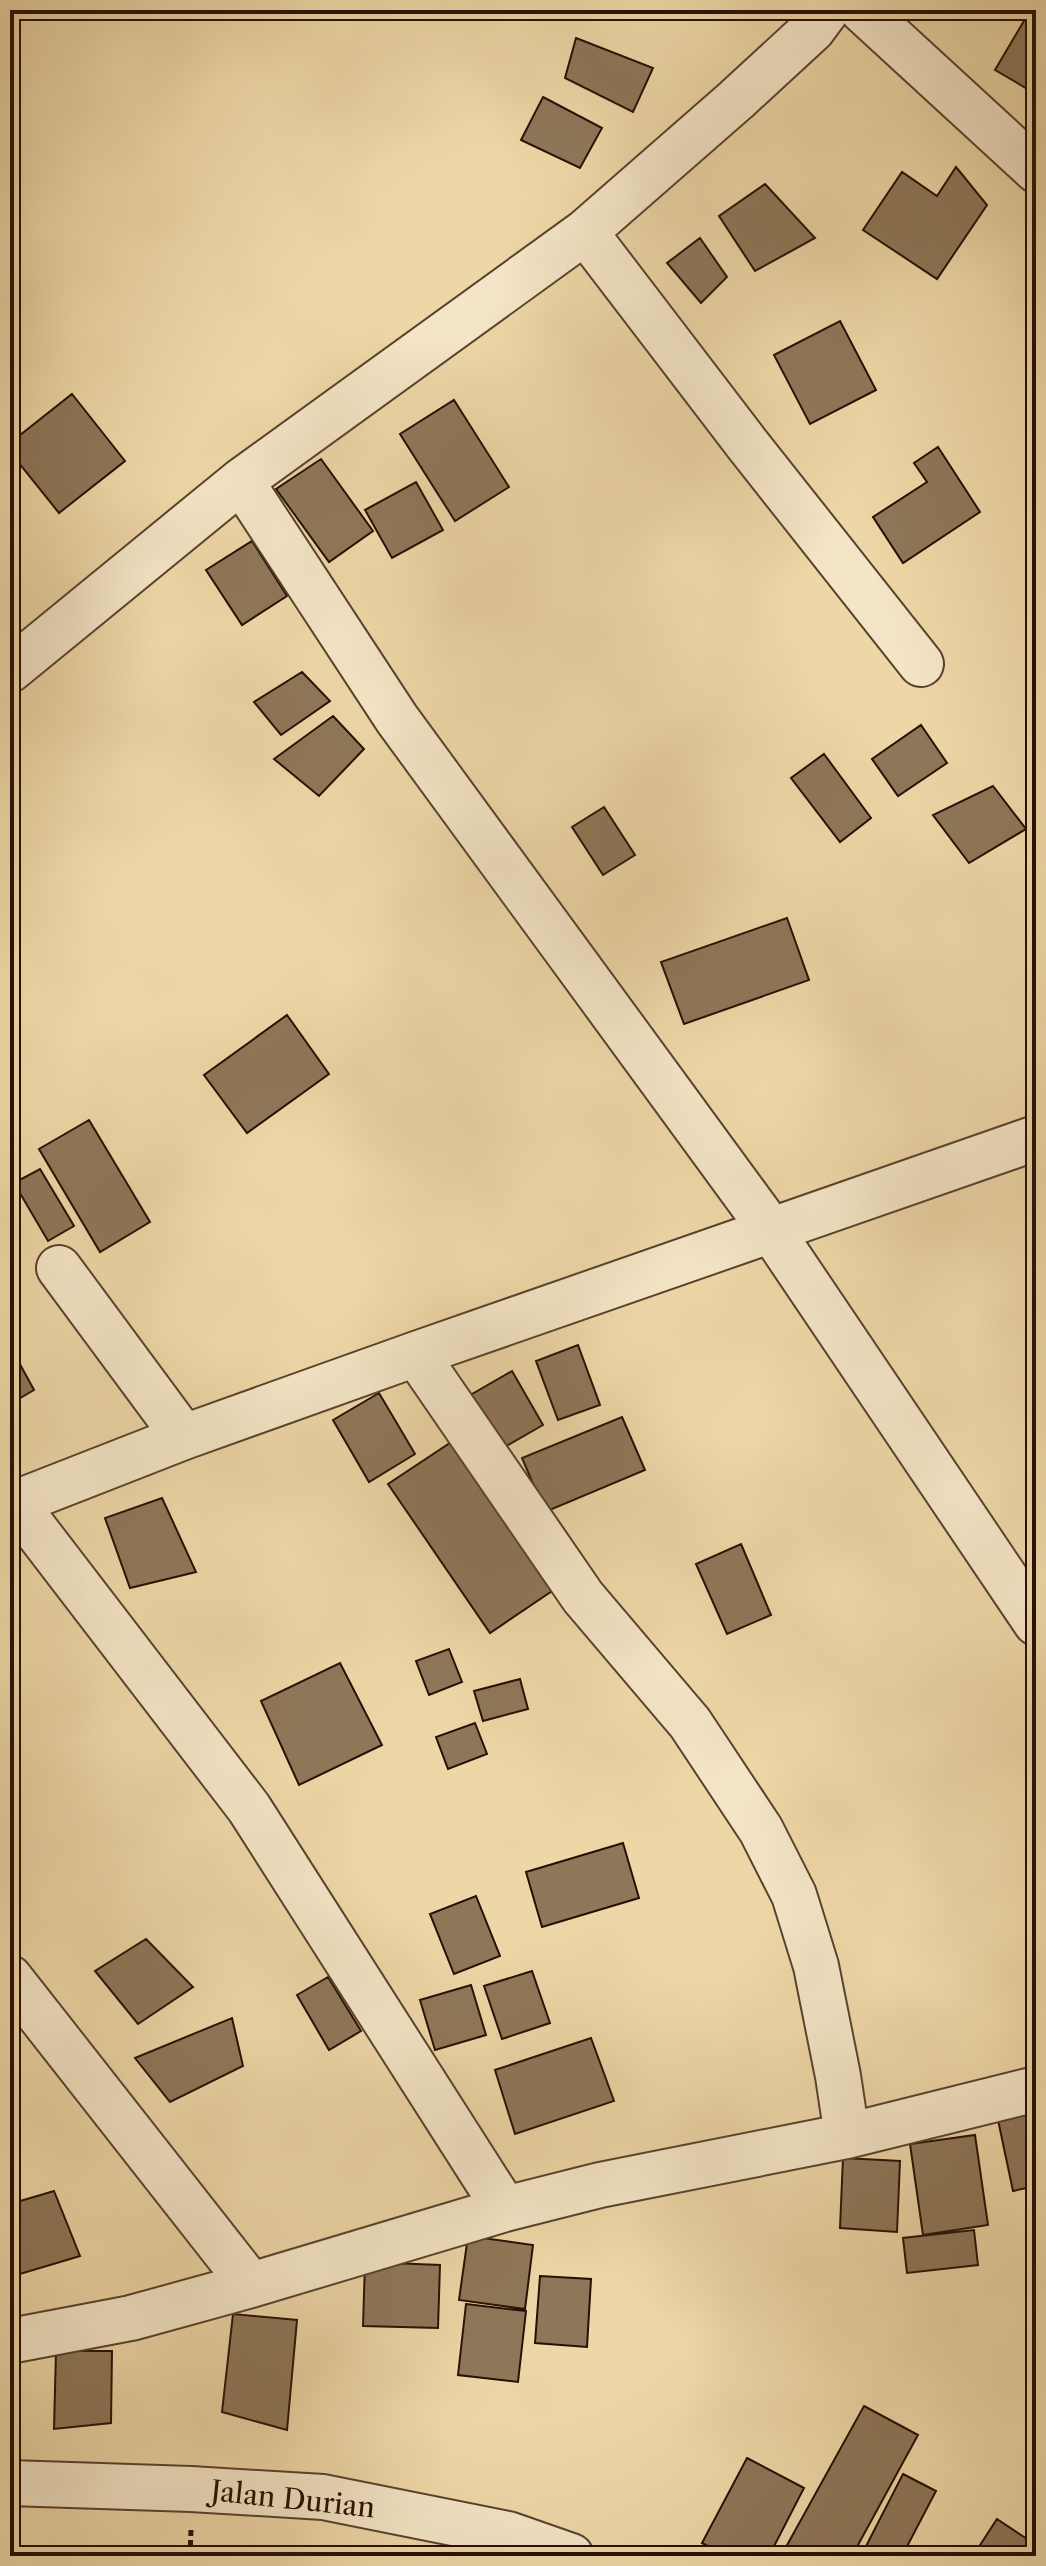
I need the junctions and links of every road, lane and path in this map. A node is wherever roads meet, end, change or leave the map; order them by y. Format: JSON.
{"nodes":[{"id":1,"x":827,"y":10,"type":"edge"},
{"id":2,"x":862,"y":10,"type":"edge"},
{"id":3,"x":1036,"y":170,"type":"edge"},
{"id":4,"x":585,"y":232,"type":"junction"},
{"id":5,"x":241,"y":481,"type":"junction"},
{"id":6,"x":921,"y":664,"type":"dead end"},
{"id":7,"x":10,"y":670,"type":"edge"},
{"id":8,"x":1036,"y":1138,"type":"edge"},
{"id":9,"x":771,"y":1230,"type":"junction"},
{"id":10,"x":59,"y":1268,"type":"dead end"},
{"id":11,"x":416,"y":1354,"type":"junction"},
{"id":12,"x":184,"y":1437,"type":"junction"},
{"id":13,"x":13,"y":1504,"type":"edge"},
{"id":14,"x":1036,"y":1623,"type":"edge"},
{"id":15,"x":10,"y":1978,"type":"edge"},
{"id":16,"x":1036,"y":2089,"type":"edge"},
{"id":17,"x":847,"y":2136,"type":"junction"},
{"id":18,"x":505,"y":2209,"type":"junction"},
{"id":19,"x":251,"y":2285,"type":"junction"},
{"id":20,"x":10,"y":2341,"type":"edge"},
{"id":21,"x":10,"y":2483,"type":"edge"},
{"id":22,"x":508,"y":2545,"type":"edge"},
{"id":23,"x":571,"y":2556,"type":"edge"}],
"edges":[{"from":1,"to":4,"type":"street"},
{"from":2,"to":3,"type":"street"},
{"from":4,"to":5,"type":"street"},
{"from":4,"to":6,"type":"street"},
{"from":5,"to":7,"type":"street"},
{"from":5,"to":9,"type":"street"},
{"from":8,"to":9,"type":"street"},
{"from":9,"to":11,"type":"street"},
{"from":9,"to":14,"type":"street"},
{"from":10,"to":12,"type":"street"},
{"from":11,"to":12,"type":"street"},
{"from":11,"to":17,"type":"street"},
{"from":12,"to":13,"type":"street"},
{"from":13,"to":18,"type":"street"},
{"from":15,"to":19,"type":"street"},
{"from":16,"to":17,"type":"street"},
{"from":17,"to":18,"type":"street"},
{"from":18,"to":19,"type":"street"},
{"from":19,"to":20,"type":"street"},
{"from":21,"to":22,"type":"street","name":"Jalan Durian"},
{"from":22,"to":23,"type":"street","name":"Jalan Durian"}]}
